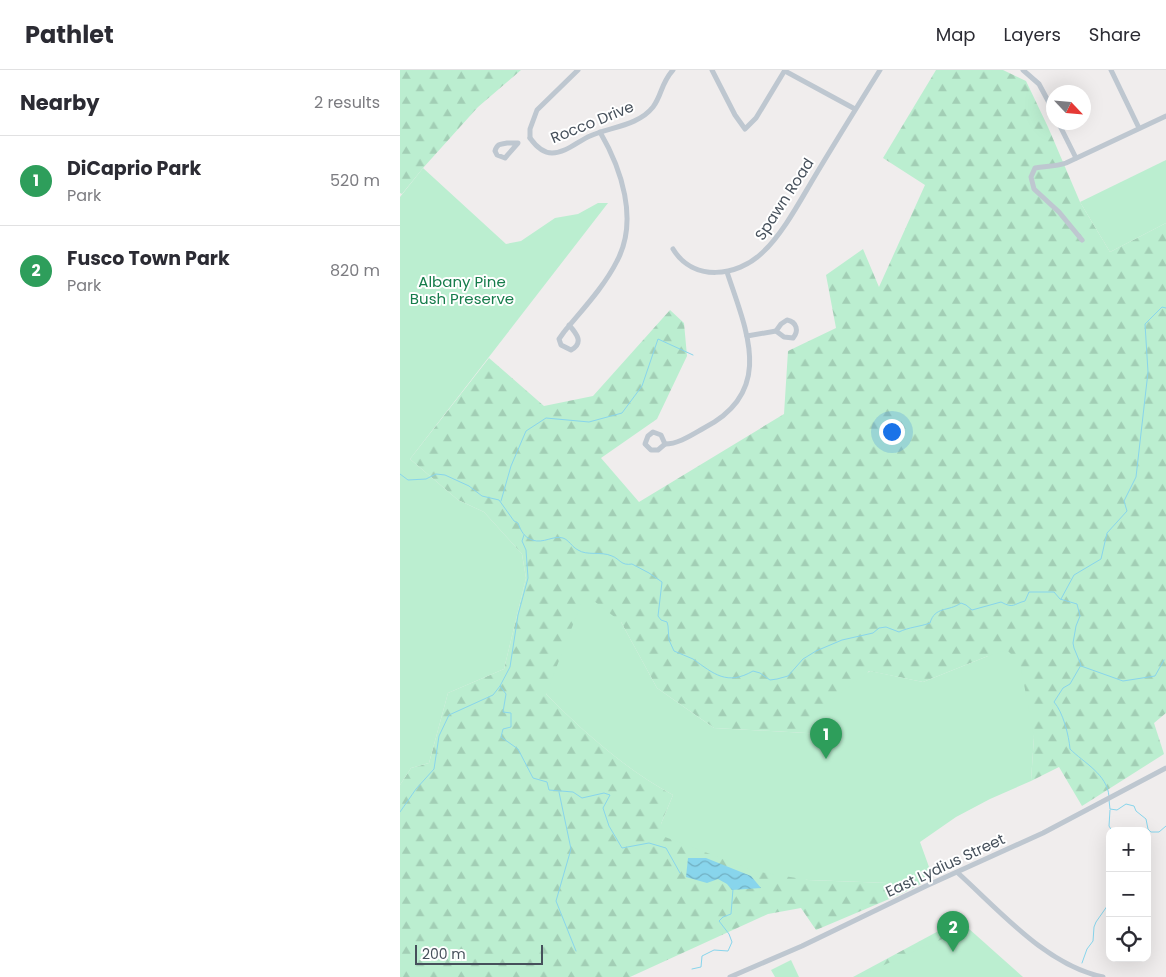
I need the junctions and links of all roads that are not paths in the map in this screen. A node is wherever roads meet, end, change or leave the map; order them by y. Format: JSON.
{"nodes":[{"id":1,"x":578,"y":70,"type":"edge"},
{"id":2,"x":673,"y":70,"type":"edge"},
{"id":3,"x":712,"y":70,"type":"edge"},
{"id":4,"x":785,"y":70,"type":"edge"},
{"id":5,"x":880,"y":70,"type":"edge"},
{"id":6,"x":1023,"y":70,"type":"edge"},
{"id":7,"x":1111,"y":70,"type":"edge"},
{"id":8,"x":1046,"y":97,"type":"edge"},
{"id":9,"x":855,"y":109,"type":"junction"},
{"id":10,"x":1166,"y":116,"type":"edge"},
{"id":11,"x":1139,"y":128,"type":"junction"},
{"id":12,"x":1062,"y":130,"type":"edge"},
{"id":13,"x":600,"y":132,"type":"junction"},
{"id":14,"x":530,"y":138,"type":"junction"},
{"id":15,"x":518,"y":143,"type":"dead end"},
{"id":16,"x":1076,"y":158,"type":"junction"},
{"id":17,"x":1082,"y":240,"type":"dead end"},
{"id":18,"x":673,"y":250,"type":"dead end"},
{"id":19,"x":727,"y":272,"type":"junction"},
{"id":20,"x":570,"y":325,"type":"junction"},
{"id":21,"x":776,"y":331,"type":"dead end"},
{"id":22,"x":747,"y":336,"type":"junction"},
{"id":23,"x":666,"y":444,"type":"dead end"},
{"id":24,"x":1166,"y":768,"type":"edge"},
{"id":25,"x":958,"y":872,"type":"junction"},
{"id":26,"x":730,"y":977,"type":"edge"},
{"id":27,"x":1103,"y":977,"type":"edge"}],
"edges":[{"from":1,"to":14,"type":"street"},
{"from":2,"to":13,"type":"street","name":"Rocco Drive"},
{"from":3,"to":4,"type":"street"},
{"from":4,"to":9,"type":"street"},
{"from":5,"to":9,"type":"street","name":"Spawn Road"},
{"from":6,"to":8,"type":"street"},
{"from":7,"to":11,"type":"street"},
{"from":9,"to":19,"type":"street","name":"Spawn Road"},
{"from":10,"to":11,"type":"street"},
{"from":11,"to":16,"type":"street"},
{"from":12,"to":16,"type":"street"},
{"from":13,"to":14,"type":"street","name":"Rocco Drive"},
{"from":13,"to":20,"type":"street"},
{"from":14,"to":15,"type":"street"},
{"from":16,"to":17,"type":"street"},
{"from":18,"to":19,"type":"street","name":"Spawn Road"},
{"from":19,"to":22,"type":"street"},
{"from":20,"to":20,"type":"street"},
{"from":21,"to":22,"type":"street"},
{"from":22,"to":23,"type":"street"},
{"from":24,"to":25,"type":"street","name":"East Lydius Street"},
{"from":25,"to":26,"type":"street","name":"East Lydius Street"},
{"from":25,"to":27,"type":"street"}]}
